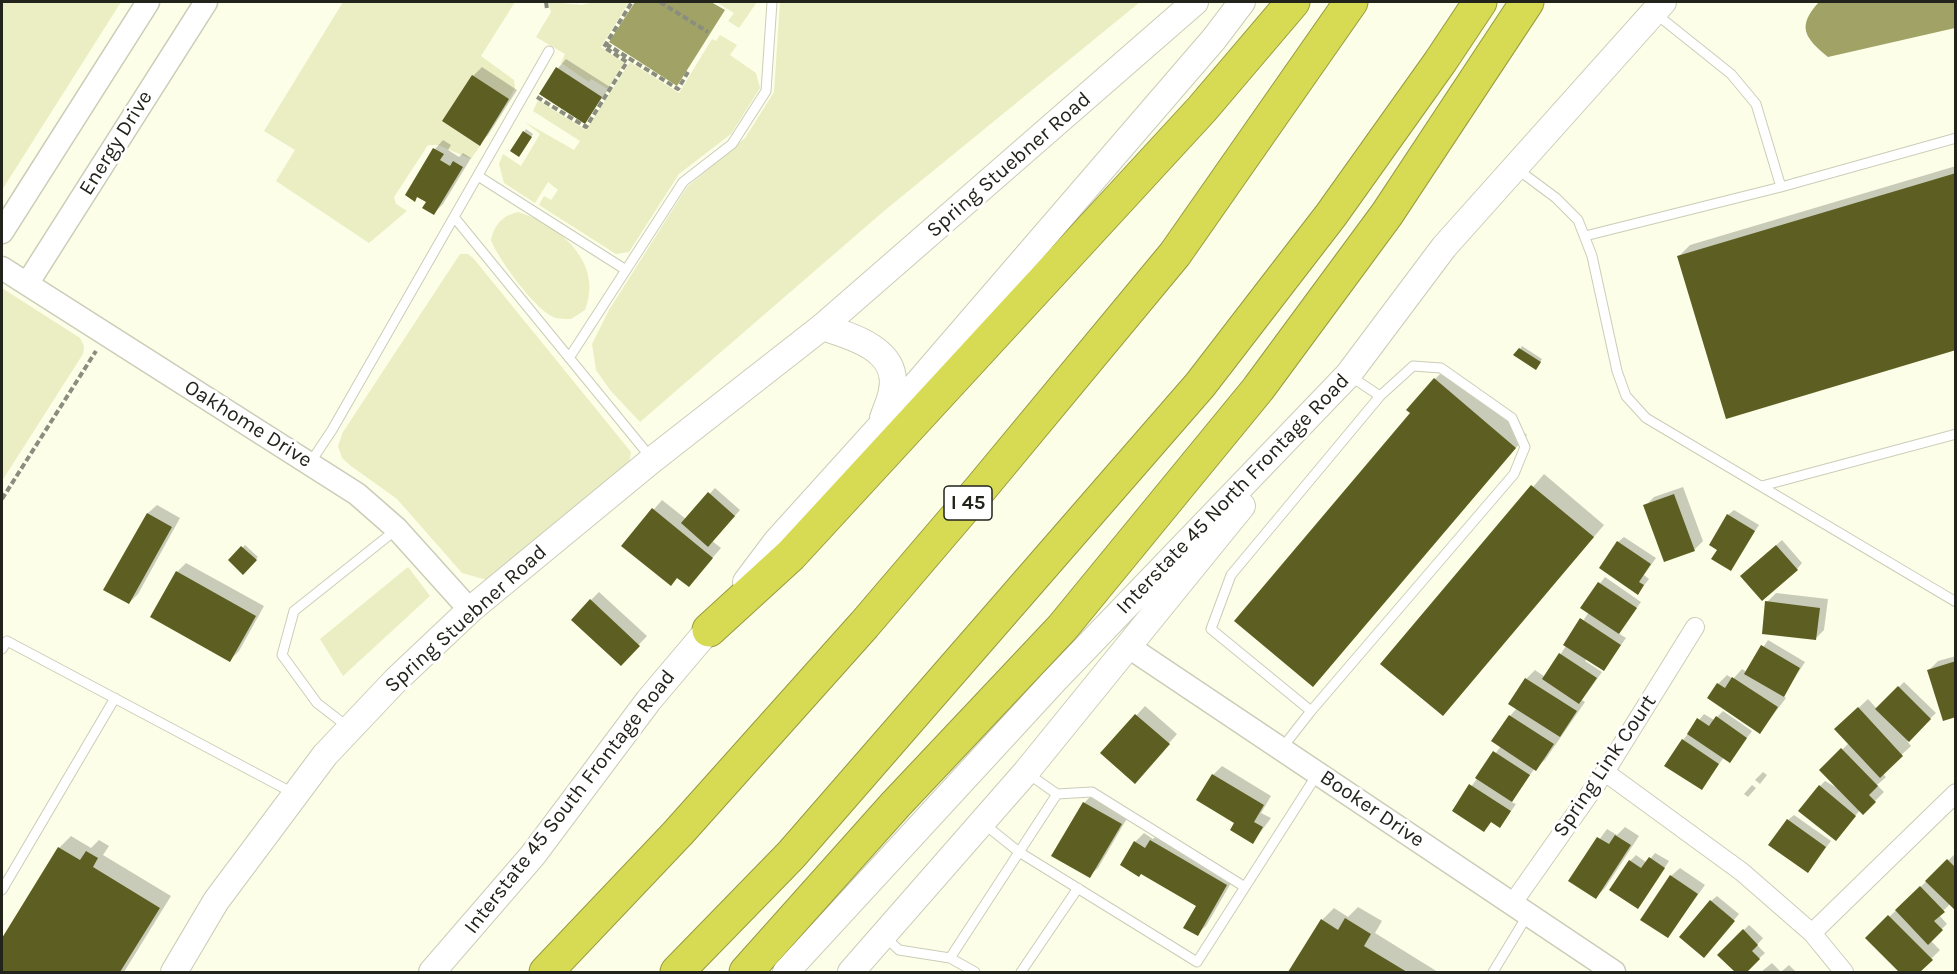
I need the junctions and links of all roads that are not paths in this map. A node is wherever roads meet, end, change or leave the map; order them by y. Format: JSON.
{"nodes":[{"id":1,"x":148,"y":2,"type":"edge"},
{"id":2,"x":206,"y":2,"type":"edge"},
{"id":3,"x":772,"y":2,"type":"edge"},
{"id":4,"x":1195,"y":2,"type":"edge"},
{"id":5,"x":1242,"y":2,"type":"edge"},
{"id":6,"x":1293,"y":2,"type":"edge"},
{"id":7,"x":1351,"y":2,"type":"edge"},
{"id":8,"x":1480,"y":2,"type":"edge"},
{"id":9,"x":1527,"y":2,"type":"edge"},
{"id":10,"x":1658,"y":7,"type":"edge"},
{"id":11,"x":549,"y":51,"type":"dead end"},
{"id":12,"x":1956,"y":138,"type":"edge"},
{"id":13,"x":1515,"y":168,"type":"junction"},
{"id":14,"x":478,"y":176,"type":"junction"},
{"id":15,"x":1781,"y":187,"type":"junction"},
{"id":16,"x":454,"y":217,"type":"junction"},
{"id":17,"x":2,"y":232,"type":"edge"},
{"id":18,"x":1585,"y":236,"type":"junction"},
{"id":19,"x":2,"y":268,"type":"edge"},
{"id":20,"x":626,"y":270,"type":"junction"},
{"id":21,"x":27,"y":284,"type":"junction"},
{"id":22,"x":822,"y":327,"type":"junction"},
{"id":23,"x":569,"y":358,"type":"junction"},
{"id":24,"x":1348,"y":375,"type":"junction"},
{"id":25,"x":1380,"y":396,"type":"junction"},
{"id":26,"x":879,"y":428,"type":"junction"},
{"id":27,"x":1956,"y":434,"type":"edge"},
{"id":28,"x":652,"y":460,"type":"junction"},
{"id":29,"x":310,"y":463,"type":"junction"},
{"id":30,"x":1762,"y":486,"type":"junction"},
{"id":31,"x":397,"y":529,"type":"junction"},
{"id":32,"x":1956,"y":602,"type":"edge"},
{"id":33,"x":470,"y":610,"type":"junction"},
{"id":34,"x":1695,"y":627,"type":"dead end"},
{"id":35,"x":708,"y":630,"type":"junction"},
{"id":36,"x":1130,"y":647,"type":"junction"},
{"id":37,"x":2,"y":649,"type":"edge"},
{"id":38,"x":114,"y":698,"type":"junction"},
{"id":39,"x":1311,"y":711,"type":"junction"},
{"id":40,"x":350,"y":729,"type":"junction"},
{"id":41,"x":1282,"y":748,"type":"junction"},
{"id":42,"x":1026,"y":772,"type":"junction"},
{"id":43,"x":1605,"y":772,"type":"junction"},
{"id":44,"x":1318,"y":773,"type":"junction"},
{"id":45,"x":1956,"y":793,"type":"edge"},
{"id":46,"x":1057,"y":794,"type":"junction"},
{"id":47,"x":296,"y":795,"type":"junction"},
{"id":48,"x":983,"y":822,"type":"junction"},
{"id":49,"x":1019,"y":852,"type":"junction"},
{"id":50,"x":1245,"y":887,"type":"junction"},
{"id":51,"x":1078,"y":888,"type":"junction"},
{"id":52,"x":2,"y":890,"type":"edge"},
{"id":53,"x":1520,"y":910,"type":"junction"},
{"id":54,"x":1812,"y":933,"type":"junction"},
{"id":55,"x":885,"y":937,"type":"junction"},
{"id":56,"x":950,"y":958,"type":"junction"},
{"id":57,"x":859,"y":970,"type":"edge"},
{"id":58,"x":174,"y":972,"type":"edge"},
{"id":59,"x":432,"y":972,"type":"edge"},
{"id":60,"x":546,"y":972,"type":"edge"},
{"id":61,"x":677,"y":972,"type":"edge"},
{"id":62,"x":746,"y":972,"type":"edge"},
{"id":63,"x":786,"y":972,"type":"edge"},
{"id":64,"x":975,"y":972,"type":"edge"},
{"id":65,"x":1021,"y":972,"type":"edge"},
{"id":66,"x":1493,"y":972,"type":"edge"},
{"id":67,"x":1614,"y":972,"type":"edge"},
{"id":68,"x":1844,"y":972,"type":"edge"}],
"edges":[{"from":1,"to":17,"type":"street"},
{"from":2,"to":21,"type":"street","name":"Energy Drive"},
{"from":3,"to":20,"type":"lane"},
{"from":4,"to":22,"type":"main road","name":"Spring Stuebner Road"},
{"from":5,"to":26,"type":"main road"},
{"from":6,"to":35,"type":"highway"},
{"from":7,"to":60,"type":"highway","number":"I 45"},
{"from":8,"to":61,"type":"highway"},
{"from":9,"to":62,"type":"highway"},
{"from":10,"to":13,"type":"main road","name":"Interstate 45 North Frontage Road"},
{"from":10,"to":15,"type":"lane"},
{"from":11,"to":14,"type":"lane"},
{"from":12,"to":15,"type":"lane"},
{"from":13,"to":18,"type":"lane"},
{"from":13,"to":24,"type":"main road","name":"Interstate 45 North Frontage Road"},
{"from":14,"to":16,"type":"lane"},
{"from":14,"to":20,"type":"lane"},
{"from":15,"to":18,"type":"lane"},
{"from":16,"to":23,"type":"lane"},
{"from":16,"to":29,"type":"lane"},
{"from":18,"to":30,"type":"lane"},
{"from":19,"to":21,"type":"street","name":"Oakhome Drive"},
{"from":20,"to":23,"type":"lane"},
{"from":21,"to":29,"type":"street","name":"Oakhome Drive"},
{"from":22,"to":26,"type":"main road"},
{"from":22,"to":28,"type":"main road","name":"Spring Stuebner Road"},
{"from":23,"to":28,"type":"lane"},
{"from":24,"to":25,"type":"lane"},
{"from":24,"to":36,"type":"main road"},
{"from":24,"to":63,"type":"main road","name":"Interstate 45 North Frontage Road"},
{"from":25,"to":39,"type":"lane"},
{"from":25,"to":39,"type":"lane"},
{"from":26,"to":35,"type":"main road"},
{"from":27,"to":30,"type":"lane"},
{"from":28,"to":33,"type":"main road","name":"Spring Stuebner Road"},
{"from":29,"to":31,"type":"street","name":"Oakhome Drive"},
{"from":30,"to":32,"type":"lane"},
{"from":31,"to":33,"type":"street","name":"Oakhome Drive"},
{"from":31,"to":40,"type":"lane"},
{"from":33,"to":40,"type":"main road","name":"Spring Stuebner Road"},
{"from":34,"to":43,"type":"street","name":"Spring Link Court"},
{"from":35,"to":59,"type":"main road","name":"Interstate 45 South Frontage Road"},
{"from":36,"to":41,"type":"street","name":"Booker Drive"},
{"from":36,"to":42,"type":"main road"},
{"from":37,"to":38,"type":"lane"},
{"from":38,"to":47,"type":"lane"},
{"from":38,"to":52,"type":"lane"},
{"from":39,"to":41,"type":"lane"},
{"from":40,"to":47,"type":"main road","name":"Spring Stuebner Road"},
{"from":41,"to":44,"type":"street","name":"Booker Drive"},
{"from":42,"to":46,"type":"lane"},
{"from":42,"to":48,"type":"main road"},
{"from":43,"to":53,"type":"street","name":"Spring Link Court"},
{"from":43,"to":54,"type":"street"},
{"from":44,"to":50,"type":"lane"},
{"from":44,"to":53,"type":"street","name":"Booker Drive"},
{"from":45,"to":54,"type":"street"},
{"from":46,"to":49,"type":"lane"},
{"from":46,"to":50,"type":"lane"},
{"from":47,"to":58,"type":"main road","name":"Spring Stuebner Road"},
{"from":48,"to":49,"type":"lane"},
{"from":48,"to":55,"type":"main road"},
{"from":49,"to":51,"type":"lane"},
{"from":49,"to":56,"type":"lane"},
{"from":50,"to":51,"type":"lane"},
{"from":51,"to":65,"type":"lane"},
{"from":53,"to":66,"type":"lane"},
{"from":53,"to":67,"type":"street","name":"Booker Drive"},
{"from":54,"to":68,"type":"street"},
{"from":55,"to":56,"type":"lane"},
{"from":55,"to":57,"type":"main road"},
{"from":56,"to":64,"type":"lane"}]}
